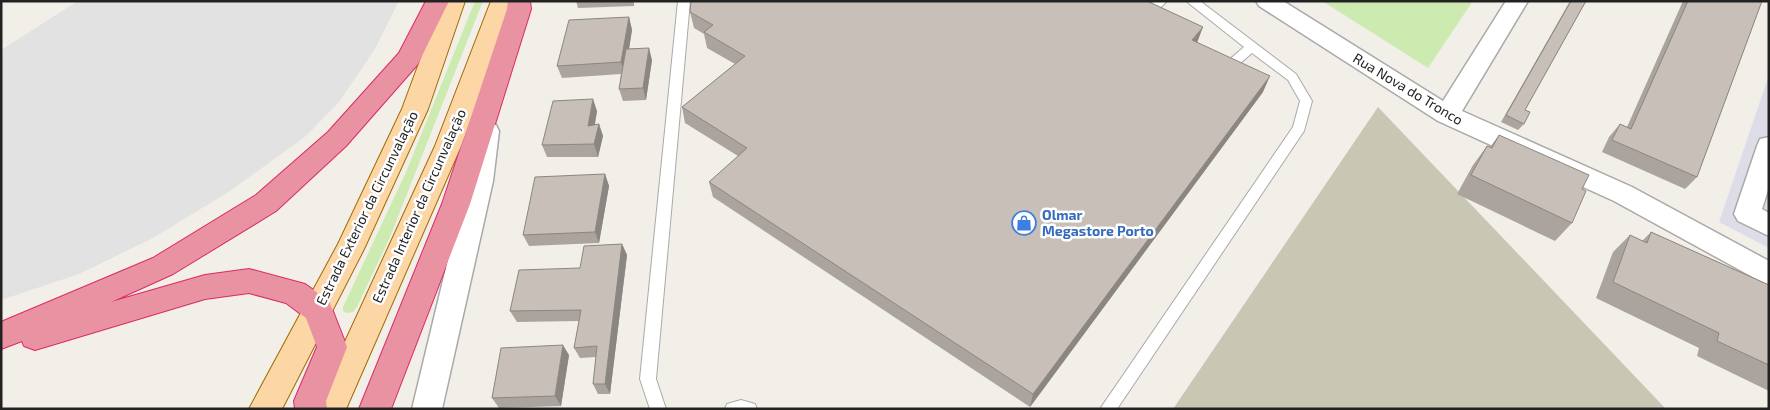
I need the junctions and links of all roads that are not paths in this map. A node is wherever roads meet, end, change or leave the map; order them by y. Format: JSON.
{"nodes":[{"id":1,"x":438,"y":1,"type":"edge"},
{"id":2,"x":454,"y":1,"type":"edge"},
{"id":3,"x":503,"y":1,"type":"edge"},
{"id":4,"x":519,"y":1,"type":"edge"},
{"id":5,"x":684,"y":1,"type":"edge"},
{"id":6,"x":1160,"y":1,"type":"edge"},
{"id":7,"x":1192,"y":1,"type":"edge"},
{"id":8,"x":1267,"y":1,"type":"edge"},
{"id":9,"x":1517,"y":1,"type":"edge"},
{"id":10,"x":1148,"y":13,"type":"edge"},
{"id":11,"x":1252,"y":47,"type":"junction"},
{"id":12,"x":1226,"y":69,"type":"edge"},
{"id":13,"x":493,"y":94,"type":"junction"},
{"id":14,"x":1447,"y":115,"type":"junction"},
{"id":15,"x":1769,"y":146,"type":"edge"},
{"id":16,"x":1769,"y":225,"type":"edge"},
{"id":17,"x":1769,"y":275,"type":"edge"},
{"id":18,"x":318,"y":310,"type":"junction"},
{"id":19,"x":1,"y":336,"type":"edge"},
{"id":20,"x":1,"y":347,"type":"edge"},
{"id":21,"x":265,"y":409,"type":"edge"},
{"id":22,"x":312,"y":409,"type":"edge"},
{"id":23,"x":330,"y":409,"type":"edge"},
{"id":24,"x":375,"y":409,"type":"edge"},
{"id":25,"x":427,"y":409,"type":"edge"},
{"id":26,"x":658,"y":409,"type":"edge"},
{"id":27,"x":733,"y":409,"type":"edge"},
{"id":28,"x":749,"y":409,"type":"edge"},
{"id":29,"x":1108,"y":409,"type":"edge"}],
"edges":[{"from":1,"to":19,"type":"highway"},
{"from":2,"to":18,"type":"main road","name":"Estrada Exterior da Circunvalação"},
{"from":3,"to":23,"type":"main road","name":"Estrada Interior da Circunvalação"},
{"from":4,"to":13,"type":"highway"},
{"from":5,"to":26,"type":"lane"},
{"from":6,"to":10,"type":"lane"},
{"from":7,"to":11,"type":"lane"},
{"from":8,"to":14,"type":"street","name":"Rua Nova do Tronco"},
{"from":9,"to":14,"type":"street"},
{"from":11,"to":12,"type":"lane"},
{"from":11,"to":29,"type":"lane"},
{"from":13,"to":24,"type":"highway"},
{"from":13,"to":25,"type":"street","name":"Estrada Interior da Circunvalação"},
{"from":14,"to":17,"type":"street","name":"Rua Nova do Tronco"},
{"from":15,"to":16,"type":"street"},
{"from":18,"to":20,"type":"highway"},
{"from":18,"to":21,"type":"main road","name":"Estrada Exterior da Circunvalação"},
{"from":18,"to":22,"type":"highway"},
{"from":27,"to":28,"type":"lane"}]}
